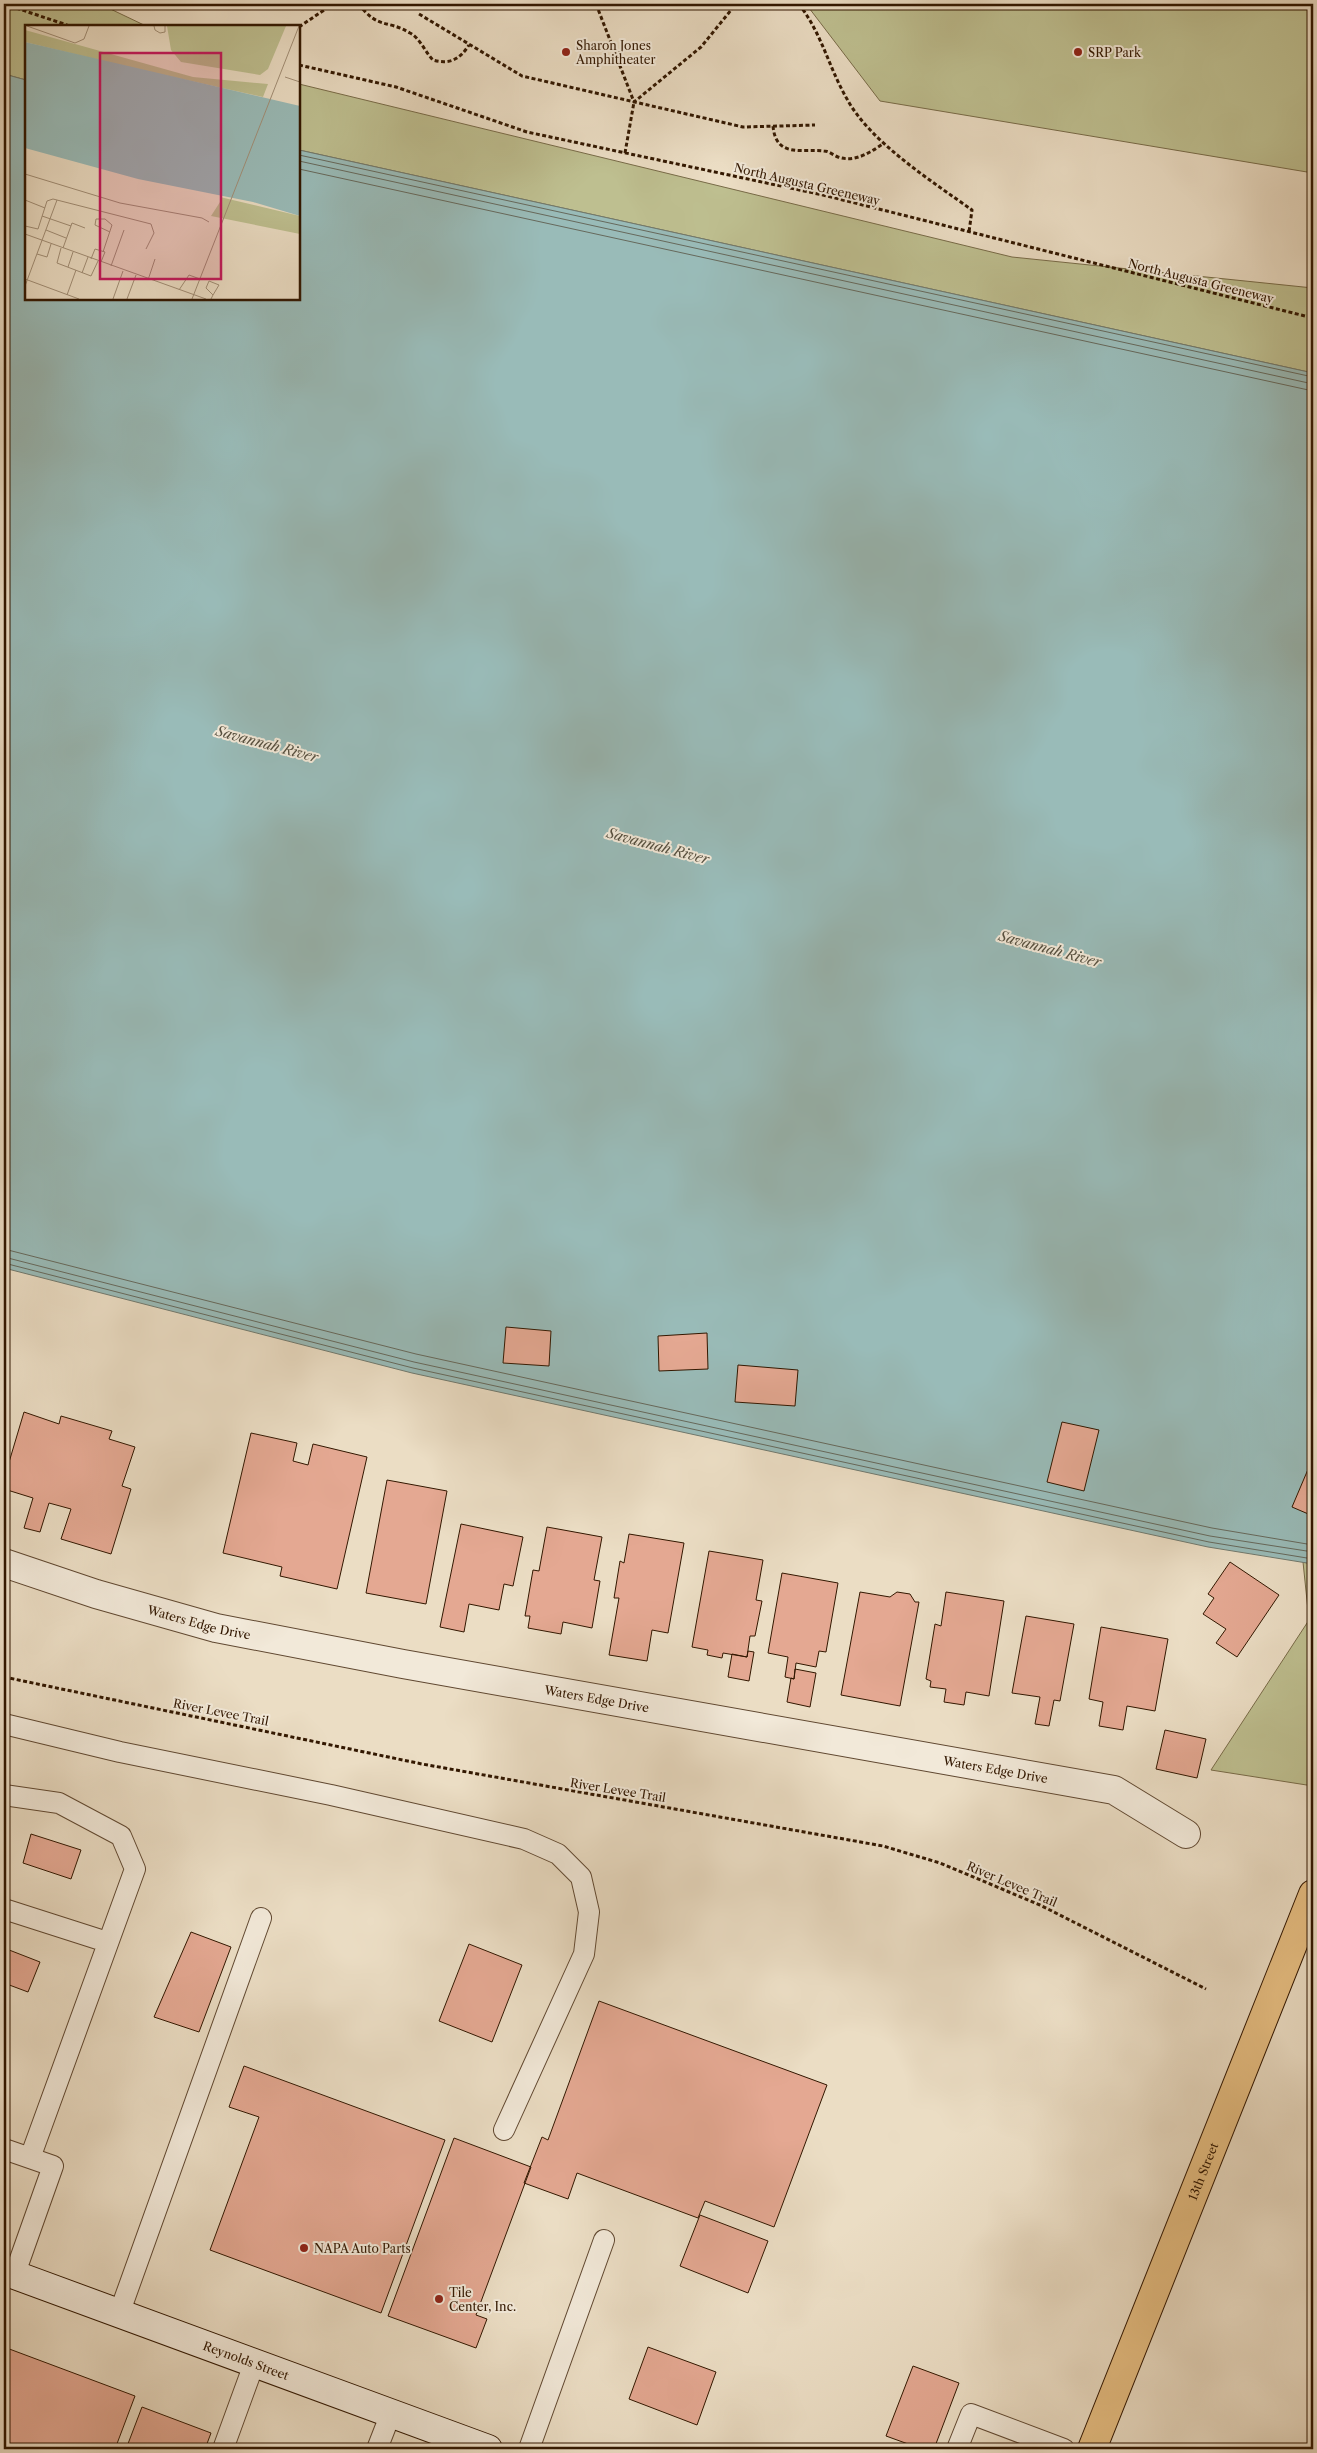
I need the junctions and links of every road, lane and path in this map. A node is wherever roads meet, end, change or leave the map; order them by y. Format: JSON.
{"nodes":[{"id":1,"x":4,"y":4,"type":"edge"},
{"id":2,"x":333,"y":4,"type":"edge"},
{"id":3,"x":359,"y":4,"type":"edge"},
{"id":4,"x":596,"y":4,"type":"edge"},
{"id":5,"x":736,"y":4,"type":"edge"},
{"id":6,"x":799,"y":4,"type":"edge"},
{"id":7,"x":419,"y":14,"type":"dead end"},
{"id":8,"x":67,"y":25,"type":"edge"},
{"id":9,"x":300,"y":26,"type":"edge"},
{"id":10,"x":470,"y":45,"type":"junction"},
{"id":11,"x":300,"y":65,"type":"edge"},
{"id":12,"x":634,"y":102,"type":"junction"},
{"id":13,"x":815,"y":125,"type":"dead end"},
{"id":14,"x":773,"y":126,"type":"junction"},
{"id":15,"x":884,"y":143,"type":"junction"},
{"id":16,"x":626,"y":153,"type":"junction"},
{"id":17,"x":969,"y":232,"type":"junction"},
{"id":18,"x":1313,"y":318,"type":"edge"},
{"id":19,"x":4,"y":1563,"type":"edge"},
{"id":20,"x":4,"y":1677,"type":"edge"},
{"id":21,"x":4,"y":1724,"type":"edge"},
{"id":22,"x":4,"y":1795,"type":"edge"},
{"id":23,"x":1186,"y":1834,"type":"dead end"},
{"id":24,"x":1313,"y":1894,"type":"edge"},
{"id":25,"x":4,"y":1909,"type":"edge"},
{"id":26,"x":261,"y":1918,"type":"dead end"},
{"id":27,"x":107,"y":1942,"type":"junction"},
{"id":28,"x":1206,"y":1989,"type":"dead end"},
{"id":29,"x":504,"y":2130,"type":"dead end"},
{"id":30,"x":4,"y":2149,"type":"edge"},
{"id":31,"x":30,"y":2158,"type":"junction"},
{"id":32,"x":604,"y":2240,"type":"dead end"},
{"id":33,"x":9,"y":2274,"type":"edge"},
{"id":34,"x":119,"y":2314,"type":"junction"},
{"id":35,"x":254,"y":2364,"type":"junction"},
{"id":36,"x":391,"y":2413,"type":"junction"},
{"id":37,"x":223,"y":2449,"type":"edge"},
{"id":38,"x":377,"y":2449,"type":"edge"},
{"id":39,"x":488,"y":2449,"type":"edge"},
{"id":40,"x":529,"y":2449,"type":"edge"},
{"id":41,"x":957,"y":2449,"type":"edge"},
{"id":42,"x":1064,"y":2449,"type":"edge"},
{"id":43,"x":1092,"y":2449,"type":"edge"}],
"edges":[{"from":1,"to":8,"type":"path"},
{"from":2,"to":9,"type":"path"},
{"from":3,"to":10,"type":"path"},
{"from":4,"to":12,"type":"path"},
{"from":5,"to":12,"type":"path"},
{"from":6,"to":15,"type":"path"},
{"from":7,"to":10,"type":"path"},
{"from":10,"to":12,"type":"path"},
{"from":11,"to":16,"type":"path","name":"North Augusta Greeneway"},
{"from":12,"to":14,"type":"path"},
{"from":12,"to":16,"type":"path"},
{"from":13,"to":14,"type":"path"},
{"from":14,"to":15,"type":"path"},
{"from":15,"to":17,"type":"path"},
{"from":16,"to":17,"type":"path","name":"North Augusta Greeneway"},
{"from":17,"to":18,"type":"path","name":"North Augusta Greeneway"},
{"from":19,"to":23,"type":"street","name":"Waters Edge Drive"},
{"from":20,"to":28,"type":"path","name":"River Levee Trail"},
{"from":21,"to":29,"type":"lane"},
{"from":22,"to":27,"type":"lane"},
{"from":24,"to":43,"type":"main road","name":"13th Street"},
{"from":25,"to":27,"type":"lane"},
{"from":26,"to":34,"type":"lane"},
{"from":27,"to":31,"type":"lane"},
{"from":30,"to":31,"type":"lane"},
{"from":31,"to":33,"type":"lane"},
{"from":32,"to":40,"type":"lane"},
{"from":33,"to":34,"type":"street","name":"Reynolds Street"},
{"from":34,"to":35,"type":"street","name":"Reynolds Street"},
{"from":35,"to":36,"type":"street","name":"Reynolds Street"},
{"from":35,"to":37,"type":"lane"},
{"from":36,"to":38,"type":"lane"},
{"from":36,"to":39,"type":"street","name":"Reynolds Street"},
{"from":41,"to":42,"type":"lane"}]}
